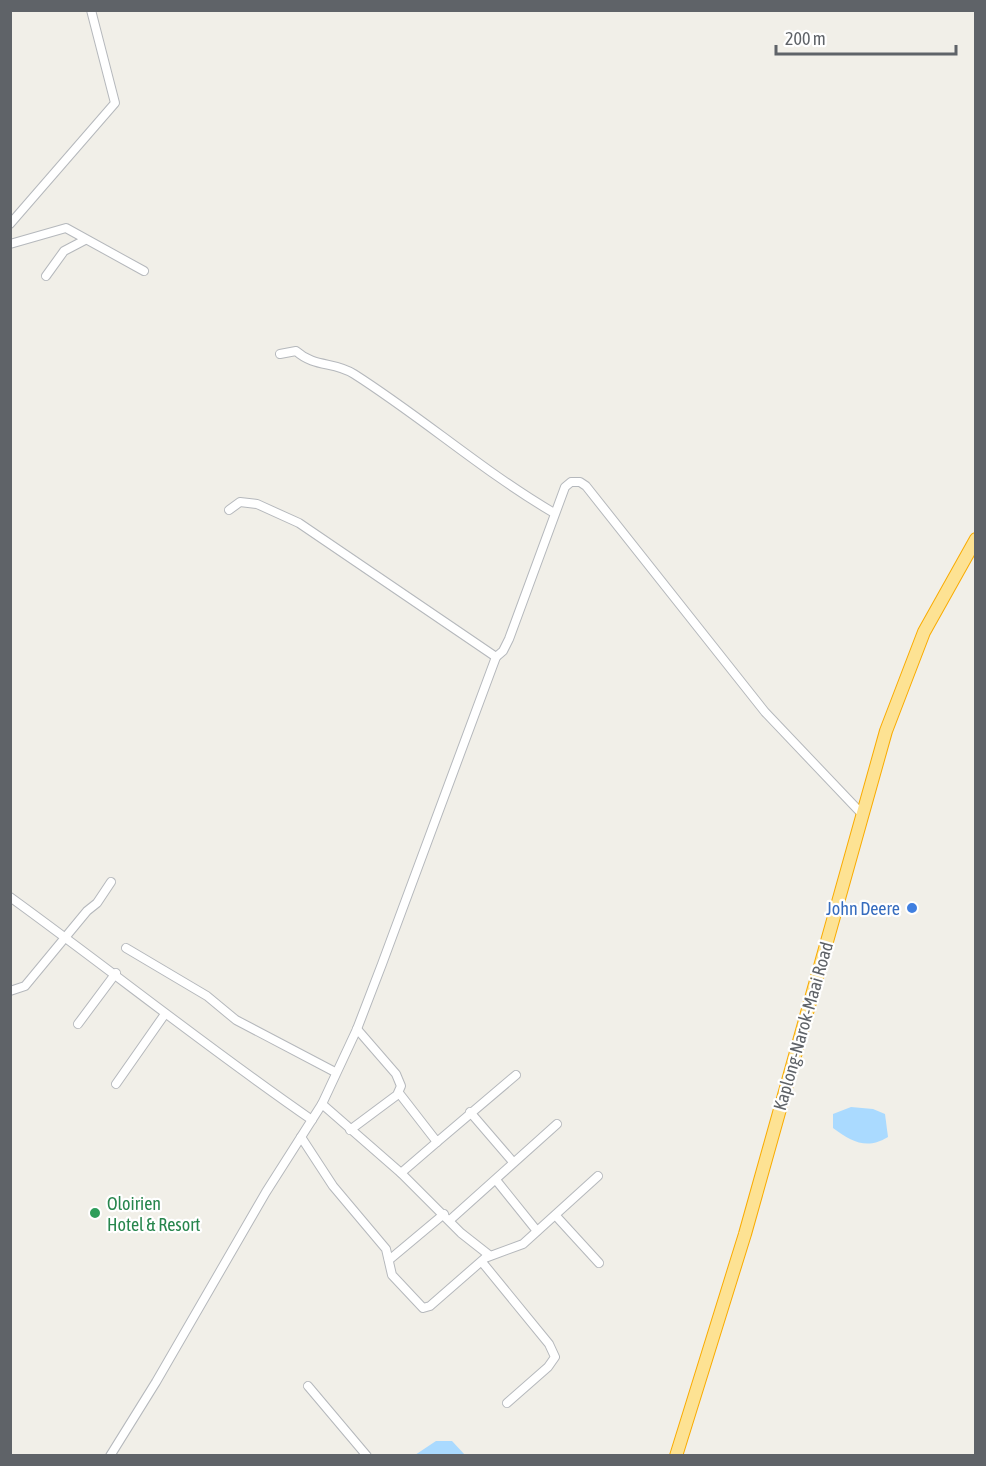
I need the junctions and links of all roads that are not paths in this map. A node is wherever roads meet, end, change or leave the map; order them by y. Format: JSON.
{"nodes":[{"id":1,"x":92,"y":10,"type":"edge"},
{"id":2,"x":10,"y":224,"type":"edge"},
{"id":3,"x":85,"y":240,"type":"junction"},
{"id":4,"x":10,"y":244,"type":"edge"},
{"id":5,"x":144,"y":271,"type":"dead end"},
{"id":6,"x":46,"y":276,"type":"dead end"},
{"id":7,"x":280,"y":354,"type":"dead end"},
{"id":8,"x":230,"y":510,"type":"dead end"},
{"id":9,"x":555,"y":513,"type":"junction"},
{"id":10,"x":975,"y":539,"type":"edge"},
{"id":11,"x":496,"y":657,"type":"junction"},
{"id":12,"x":862,"y":814,"type":"junction"},
{"id":13,"x":111,"y":882,"type":"dead end"},
{"id":14,"x":10,"y":897,"type":"edge"},
{"id":15,"x":65,"y":938,"type":"junction"},
{"id":16,"x":126,"y":948,"type":"dead end"},
{"id":17,"x":116,"y":974,"type":"junction"},
{"id":18,"x":12,"y":988,"type":"edge"},
{"id":19,"x":165,"y":1014,"type":"junction"},
{"id":20,"x":78,"y":1024,"type":"dead end"},
{"id":21,"x":357,"y":1029,"type":"junction"},
{"id":22,"x":335,"y":1072,"type":"junction"},
{"id":23,"x":516,"y":1075,"type":"dead end"},
{"id":24,"x":116,"y":1084,"type":"dead end"},
{"id":25,"x":399,"y":1093,"type":"junction"},
{"id":26,"x":322,"y":1104,"type":"junction"},
{"id":27,"x":470,"y":1112,"type":"junction"},
{"id":28,"x":312,"y":1120,"type":"junction"},
{"id":29,"x":557,"y":1124,"type":"dead end"},
{"id":30,"x":350,"y":1130,"type":"junction"},
{"id":31,"x":301,"y":1137,"type":"junction"},
{"id":32,"x":437,"y":1142,"type":"junction"},
{"id":33,"x":513,"y":1162,"type":"junction"},
{"id":34,"x":401,"y":1173,"type":"junction"},
{"id":35,"x":598,"y":1176,"type":"dead end"},
{"id":36,"x":496,"y":1180,"type":"junction"},
{"id":37,"x":556,"y":1216,"type":"junction"},
{"id":38,"x":447,"y":1217,"type":"junction"},
{"id":39,"x":537,"y":1230,"type":"junction"},
{"id":40,"x":489,"y":1255,"type":"junction"},
{"id":41,"x":389,"y":1260,"type":"junction"},
{"id":42,"x":482,"y":1262,"type":"junction"},
{"id":43,"x":599,"y":1263,"type":"dead end"},
{"id":44,"x":308,"y":1386,"type":"dead end"},
{"id":45,"x":507,"y":1403,"type":"dead end"},
{"id":46,"x":110,"y":1455,"type":"edge"},
{"id":47,"x":367,"y":1455,"type":"edge"},
{"id":48,"x":676,"y":1455,"type":"edge"}],
"edges":[{"from":1,"to":2,"type":"street"},
{"from":3,"to":4,"type":"street"},
{"from":3,"to":5,"type":"street"},
{"from":3,"to":6,"type":"street"},
{"from":7,"to":9,"type":"street"},
{"from":8,"to":11,"type":"street"},
{"from":9,"to":11,"type":"street"},
{"from":9,"to":12,"type":"street"},
{"from":10,"to":12,"type":"highway","name":"Kaplong-Narok-Maai Road"},
{"from":11,"to":21,"type":"street"},
{"from":12,"to":48,"type":"highway","name":"Kaplong-Narok-Maai Road"},
{"from":13,"to":15,"type":"street"},
{"from":14,"to":15,"type":"street"},
{"from":15,"to":17,"type":"street"},
{"from":15,"to":18,"type":"street"},
{"from":16,"to":22,"type":"street"},
{"from":17,"to":19,"type":"street"},
{"from":17,"to":20,"type":"street"},
{"from":19,"to":24,"type":"street"},
{"from":19,"to":28,"type":"street"},
{"from":21,"to":22,"type":"street"},
{"from":21,"to":25,"type":"street"},
{"from":22,"to":26,"type":"street"},
{"from":23,"to":27,"type":"street"},
{"from":25,"to":30,"type":"street"},
{"from":25,"to":32,"type":"street"},
{"from":26,"to":28,"type":"street"},
{"from":26,"to":30,"type":"street"},
{"from":27,"to":32,"type":"street"},
{"from":27,"to":33,"type":"street"},
{"from":28,"to":31,"type":"street"},
{"from":29,"to":33,"type":"street"},
{"from":30,"to":34,"type":"street"},
{"from":31,"to":41,"type":"street"},
{"from":31,"to":46,"type":"street"},
{"from":32,"to":34,"type":"street"},
{"from":33,"to":36,"type":"street"},
{"from":34,"to":38,"type":"street"},
{"from":35,"to":37,"type":"street"},
{"from":36,"to":38,"type":"street"},
{"from":36,"to":39,"type":"street"},
{"from":37,"to":39,"type":"street"},
{"from":37,"to":43,"type":"street"},
{"from":38,"to":40,"type":"street"},
{"from":38,"to":41,"type":"street"},
{"from":39,"to":40,"type":"street"},
{"from":40,"to":42,"type":"street"},
{"from":41,"to":42,"type":"street"},
{"from":42,"to":45,"type":"street"},
{"from":44,"to":47,"type":"street"}]}
